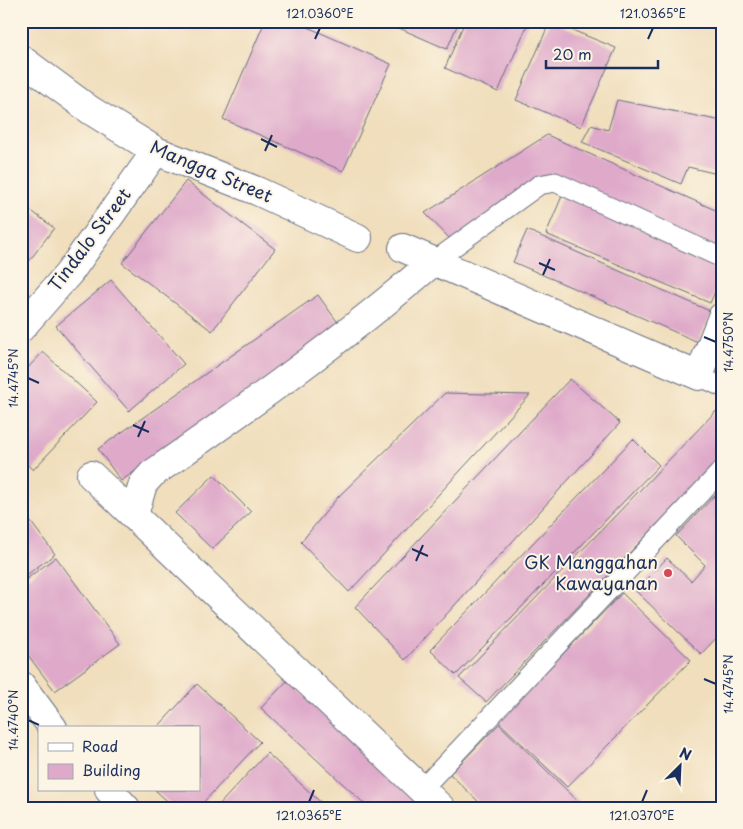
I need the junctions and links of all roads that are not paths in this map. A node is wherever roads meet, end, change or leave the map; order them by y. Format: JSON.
{"nodes":[{"id":1,"x":21,"y":60,"type":"edge"},
{"id":2,"x":156,"y":151,"type":"junction"},
{"id":3,"x":358,"y":238,"type":"dead end"},
{"id":4,"x":403,"y":248,"type":"dead end"},
{"id":5,"x":722,"y":258,"type":"edge"},
{"id":6,"x":433,"y":262,"type":"junction"},
{"id":7,"x":722,"y":317,"type":"edge"},
{"id":8,"x":21,"y":328,"type":"edge"},
{"id":9,"x":710,"y":381,"type":"edge"},
{"id":10,"x":722,"y":470,"type":"edge"},
{"id":11,"x":91,"y":475,"type":"dead end"},
{"id":12,"x":134,"y":515,"type":"junction"},
{"id":13,"x":21,"y":685,"type":"edge"},
{"id":14,"x":51,"y":726,"type":"edge"},
{"id":15,"x":422,"y":789,"type":"junction"},
{"id":16,"x":111,"y":792,"type":"edge"},
{"id":17,"x":126,"y":808,"type":"edge"},
{"id":18,"x":442,"y":808,"type":"edge"}],
"edges":[{"from":1,"to":2,"type":"street","name":"Mangga Street"},
{"from":2,"to":3,"type":"street","name":"Mangga Street"},
{"from":2,"to":8,"type":"street","name":"Tindalo Street"},
{"from":4,"to":6,"type":"street"},
{"from":5,"to":6,"type":"lane"},
{"from":6,"to":9,"type":"street"},
{"from":6,"to":12,"type":"street"},
{"from":7,"to":9,"type":"street"},
{"from":10,"to":15,"type":"lane"},
{"from":11,"to":12,"type":"street"},
{"from":12,"to":15,"type":"street"},
{"from":13,"to":14,"type":"street"},
{"from":15,"to":18,"type":"street"},
{"from":16,"to":17,"type":"street"}]}
